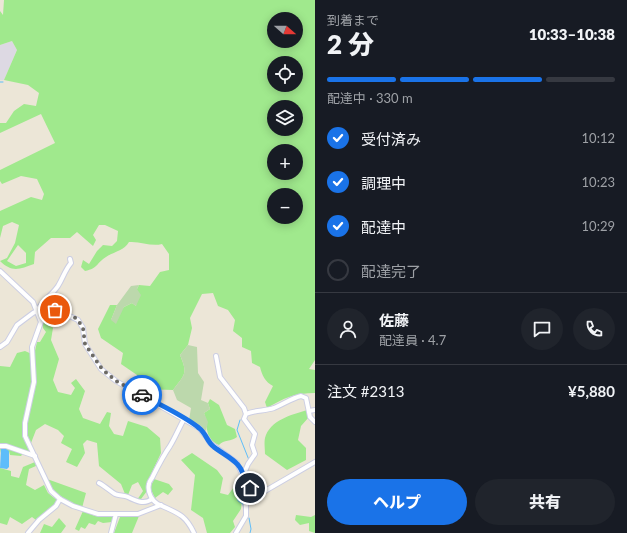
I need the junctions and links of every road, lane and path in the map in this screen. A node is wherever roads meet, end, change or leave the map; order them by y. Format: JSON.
{"nodes":[{"id":1,"x":70,"y":259,"type":"dead end"},
{"id":2,"x":0,"y":271,"type":"edge"},
{"id":3,"x":37,"y":311,"type":"junction"},
{"id":4,"x":0,"y":346,"type":"edge"},
{"id":5,"x":216,"y":356,"type":"dead end"},
{"id":6,"x":315,"y":410,"type":"edge"},
{"id":7,"x":309,"y":411,"type":"junction"},
{"id":8,"x":246,"y":414,"type":"junction"},
{"id":9,"x":184,"y":419,"type":"junction"},
{"id":10,"x":315,"y":422,"type":"edge"},
{"id":11,"x":0,"y":446,"type":"edge"},
{"id":12,"x":35,"y":456,"type":"junction"},
{"id":13,"x":315,"y":462,"type":"edge"},
{"id":14,"x":243,"y":476,"type":"junction"},
{"id":15,"x":99,"y":483,"type":"dead end"},
{"id":16,"x":257,"y":495,"type":"junction"},
{"id":17,"x":60,"y":499,"type":"junction"},
{"id":18,"x":152,"y":499,"type":"junction"},
{"id":19,"x":161,"y":505,"type":"junction"},
{"id":20,"x":116,"y":514,"type":"junction"},
{"id":21,"x":28,"y":533,"type":"edge"},
{"id":22,"x":111,"y":533,"type":"edge"},
{"id":23,"x":194,"y":533,"type":"edge"},
{"id":24,"x":236,"y":533,"type":"edge"}],
"edges":[{"from":1,"to":3,"type":"street"},
{"from":2,"to":3,"type":"street"},
{"from":3,"to":4,"type":"street"},
{"from":3,"to":9,"type":"street"},
{"from":3,"to":12,"type":"street"},
{"from":5,"to":8,"type":"street"},
{"from":6,"to":7,"type":"street"},
{"from":7,"to":8,"type":"street"},
{"from":7,"to":10,"type":"street"},
{"from":8,"to":14,"type":"street"},
{"from":9,"to":14,"type":"street"},
{"from":9,"to":18,"type":"street"},
{"from":11,"to":12,"type":"street"},
{"from":12,"to":17,"type":"street"},
{"from":13,"to":16,"type":"street"},
{"from":14,"to":16,"type":"street"},
{"from":15,"to":18,"type":"street"},
{"from":16,"to":24,"type":"street"},
{"from":17,"to":20,"type":"street"},
{"from":17,"to":21,"type":"street"},
{"from":18,"to":19,"type":"street"},
{"from":19,"to":20,"type":"street"},
{"from":19,"to":23,"type":"street"},
{"from":20,"to":22,"type":"street"}]}
